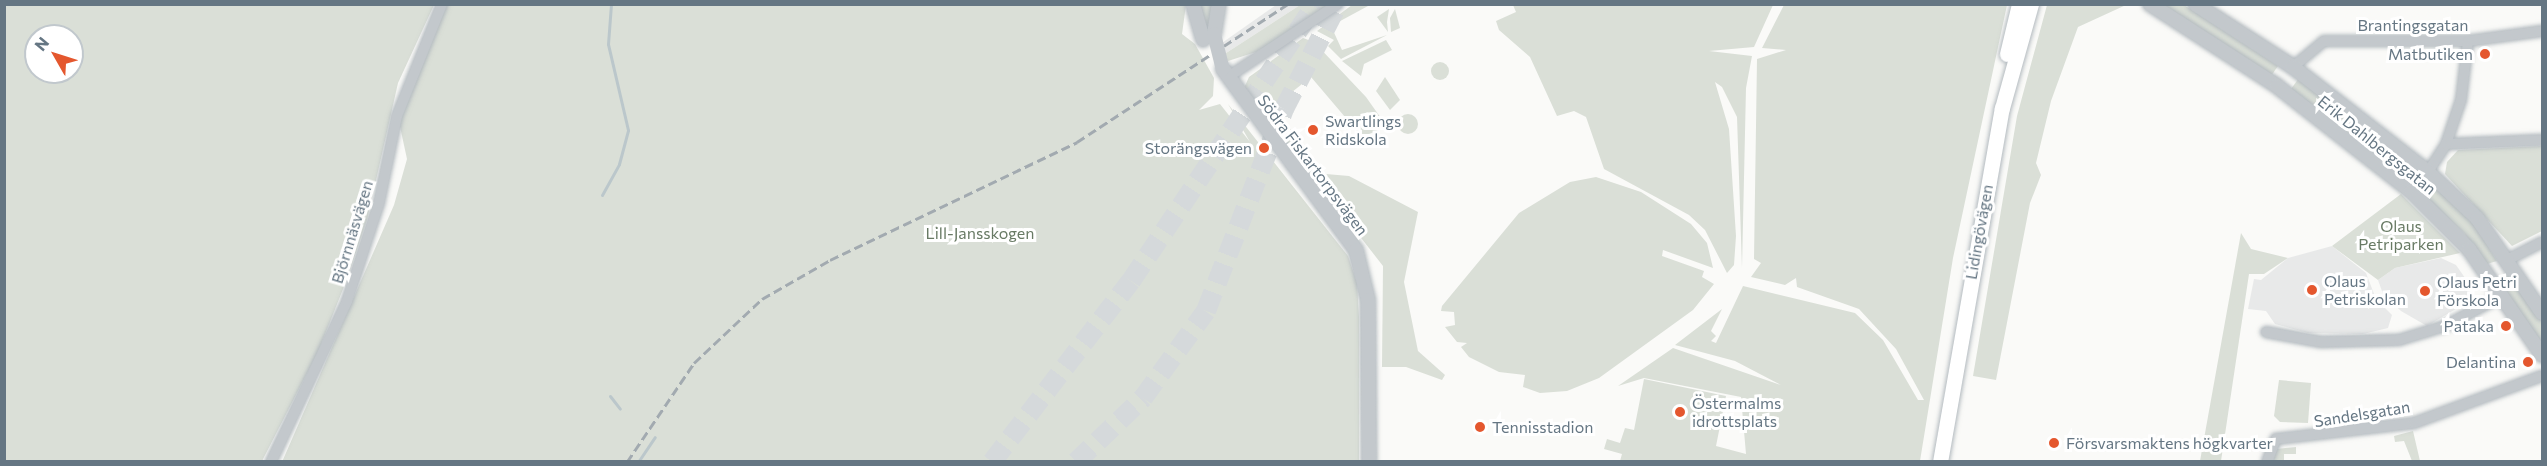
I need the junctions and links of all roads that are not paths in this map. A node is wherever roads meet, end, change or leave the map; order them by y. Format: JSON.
{"nodes":[{"id":1,"x":442,"y":4,"type":"edge"},
{"id":2,"x":1193,"y":4,"type":"edge"},
{"id":3,"x":1219,"y":4,"type":"edge"},
{"id":4,"x":1338,"y":4,"type":"edge"},
{"id":5,"x":2019,"y":4,"type":"edge"},
{"id":6,"x":2031,"y":4,"type":"edge"},
{"id":7,"x":2195,"y":4,"type":"edge"},
{"id":8,"x":2151,"y":5,"type":"edge"},
{"id":9,"x":2542,"y":31,"type":"edge"},
{"id":10,"x":1209,"y":37,"type":"junction"},
{"id":11,"x":2468,"y":41,"type":"junction"},
{"id":12,"x":2293,"y":67,"type":"junction"},
{"id":13,"x":1226,"y":73,"type":"junction"},
{"id":14,"x":2277,"y":86,"type":"junction"},
{"id":15,"x":2542,"y":140,"type":"edge"},
{"id":16,"x":2446,"y":144,"type":"junction"},
{"id":17,"x":2427,"y":172,"type":"junction"},
{"id":18,"x":2411,"y":191,"type":"junction"},
{"id":19,"x":2542,"y":242,"type":"edge"},
{"id":20,"x":2507,"y":260,"type":"junction"},
{"id":21,"x":2487,"y":274,"type":"junction"},
{"id":22,"x":2502,"y":296,"type":"junction"},
{"id":23,"x":2542,"y":313,"type":"edge"},
{"id":24,"x":2266,"y":332,"type":"dead end"},
{"id":25,"x":2542,"y":355,"type":"edge"},
{"id":26,"x":2542,"y":376,"type":"edge"},
{"id":27,"x":271,"y":462,"type":"edge"},
{"id":28,"x":1369,"y":462,"type":"edge"},
{"id":29,"x":1933,"y":462,"type":"edge"},
{"id":30,"x":1940,"y":462,"type":"edge"},
{"id":31,"x":2267,"y":462,"type":"edge"}],
"edges":[{"from":1,"to":27,"type":"street","name":"Björnnäsvägen"},
{"from":2,"to":10,"type":"street"},
{"from":3,"to":10,"type":"street"},
{"from":4,"to":13,"type":"street"},
{"from":5,"to":29,"type":"main road","name":"Lidingövägen"},
{"from":6,"to":30,"type":"main road","name":"Lidingövägen"},
{"from":7,"to":12,"type":"street","name":"Erik Dahlbergsgatan"},
{"from":8,"to":14,"type":"street","name":"Erik Dahlbergsgatan"},
{"from":9,"to":11,"type":"street","name":"Brantingsgatan"},
{"from":10,"to":13,"type":"street","name":"Södra Fiskartorpsvägen"},
{"from":11,"to":12,"type":"street","name":"Brantingsgatan"},
{"from":11,"to":16,"type":"street"},
{"from":12,"to":14,"type":"street"},
{"from":12,"to":17,"type":"street","name":"Erik Dahlbergsgatan"},
{"from":13,"to":28,"type":"street","name":"Södra Fiskartorpsvägen"},
{"from":14,"to":18,"type":"street","name":"Erik Dahlbergsgatan"},
{"from":15,"to":16,"type":"street"},
{"from":16,"to":17,"type":"street"},
{"from":17,"to":18,"type":"street"},
{"from":17,"to":20,"type":"street","name":"Erik Dahlbergsgatan"},
{"from":18,"to":21,"type":"street","name":"Erik Dahlbergsgatan"},
{"from":19,"to":20,"type":"street"},
{"from":20,"to":21,"type":"street"},
{"from":20,"to":23,"type":"street","name":"Erik Dahlbergsgatan"},
{"from":21,"to":22,"type":"street","name":"Erik Dahlbergsgatan"},
{"from":22,"to":24,"type":"street"},
{"from":22,"to":25,"type":"street","name":"Erik Dahlbergsgatan"},
{"from":26,"to":31,"type":"street","name":"Sandelsgatan"}]}
